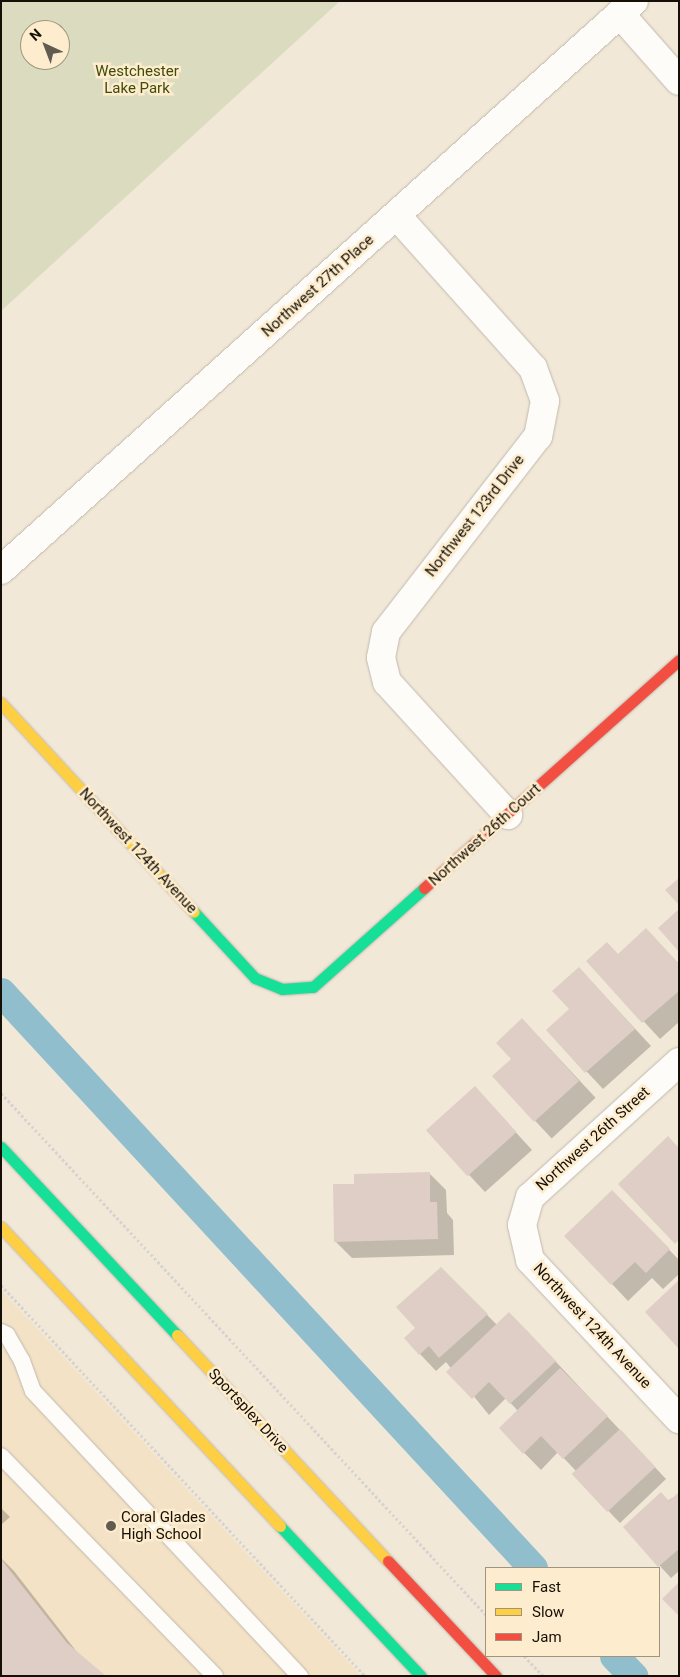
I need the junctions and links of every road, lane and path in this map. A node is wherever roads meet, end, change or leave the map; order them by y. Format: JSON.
{"nodes":[{"id":1,"x":627,"y":8,"type":"edge"},
{"id":2,"x":679,"y":81,"type":"edge"},
{"id":3,"x":397,"y":216,"type":"junction"},
{"id":4,"x":1,"y":570,"type":"edge"},
{"id":5,"x":679,"y":660,"type":"edge"},
{"id":6,"x":1,"y":703,"type":"edge"},
{"id":7,"x":508,"y":815,"type":"junction"},
{"id":8,"x":282,"y":990,"type":"joint"},
{"id":9,"x":679,"y":1062,"type":"edge"},
{"id":10,"x":1,"y":1093,"type":"edge"},
{"id":11,"x":1,"y":1147,"type":"edge"},
{"id":12,"x":522,"y":1225,"type":"joint"},
{"id":13,"x":1,"y":1227,"type":"edge"},
{"id":14,"x":1,"y":1285,"type":"edge"},
{"id":15,"x":1,"y":1332,"type":"edge"},
{"id":16,"x":679,"y":1419,"type":"edge"},
{"id":17,"x":1,"y":1456,"type":"edge"},
{"id":18,"x":485,"y":1614,"type":"edge"},
{"id":19,"x":525,"y":1657,"type":"edge"},
{"id":20,"x":215,"y":1676,"type":"edge"},
{"id":21,"x":300,"y":1676,"type":"edge"},
{"id":22,"x":366,"y":1676,"type":"edge"},
{"id":23,"x":421,"y":1676,"type":"edge"},
{"id":24,"x":496,"y":1676,"type":"edge"},
{"id":25,"x":543,"y":1676,"type":"edge"}],
"edges":[{"from":1,"to":2,"type":"street"},
{"from":1,"to":3,"type":"street","name":"Northwest 27th Place"},
{"from":3,"to":4,"type":"street","name":"Northwest 27th Place"},
{"from":3,"to":7,"type":"street","name":"Northwest 123rd Drive"},
{"from":5,"to":7,"type":"street","name":"Northwest 26th Court"},
{"from":6,"to":8,"type":"street","name":"Northwest 124th Avenue"},
{"from":7,"to":8,"type":"street","name":"Northwest 26th Court"},
{"from":9,"to":12,"type":"street","name":"Northwest 26th Street"},
{"from":10,"to":18,"type":"path"},
{"from":11,"to":24,"type":"street","name":"Sportsplex Drive"},
{"from":12,"to":16,"type":"street","name":"Northwest 124th Avenue"},
{"from":13,"to":23,"type":"street"},
{"from":14,"to":22,"type":"path"},
{"from":15,"to":21,"type":"lane"},
{"from":17,"to":20,"type":"lane"},
{"from":19,"to":25,"type":"path"}]}
